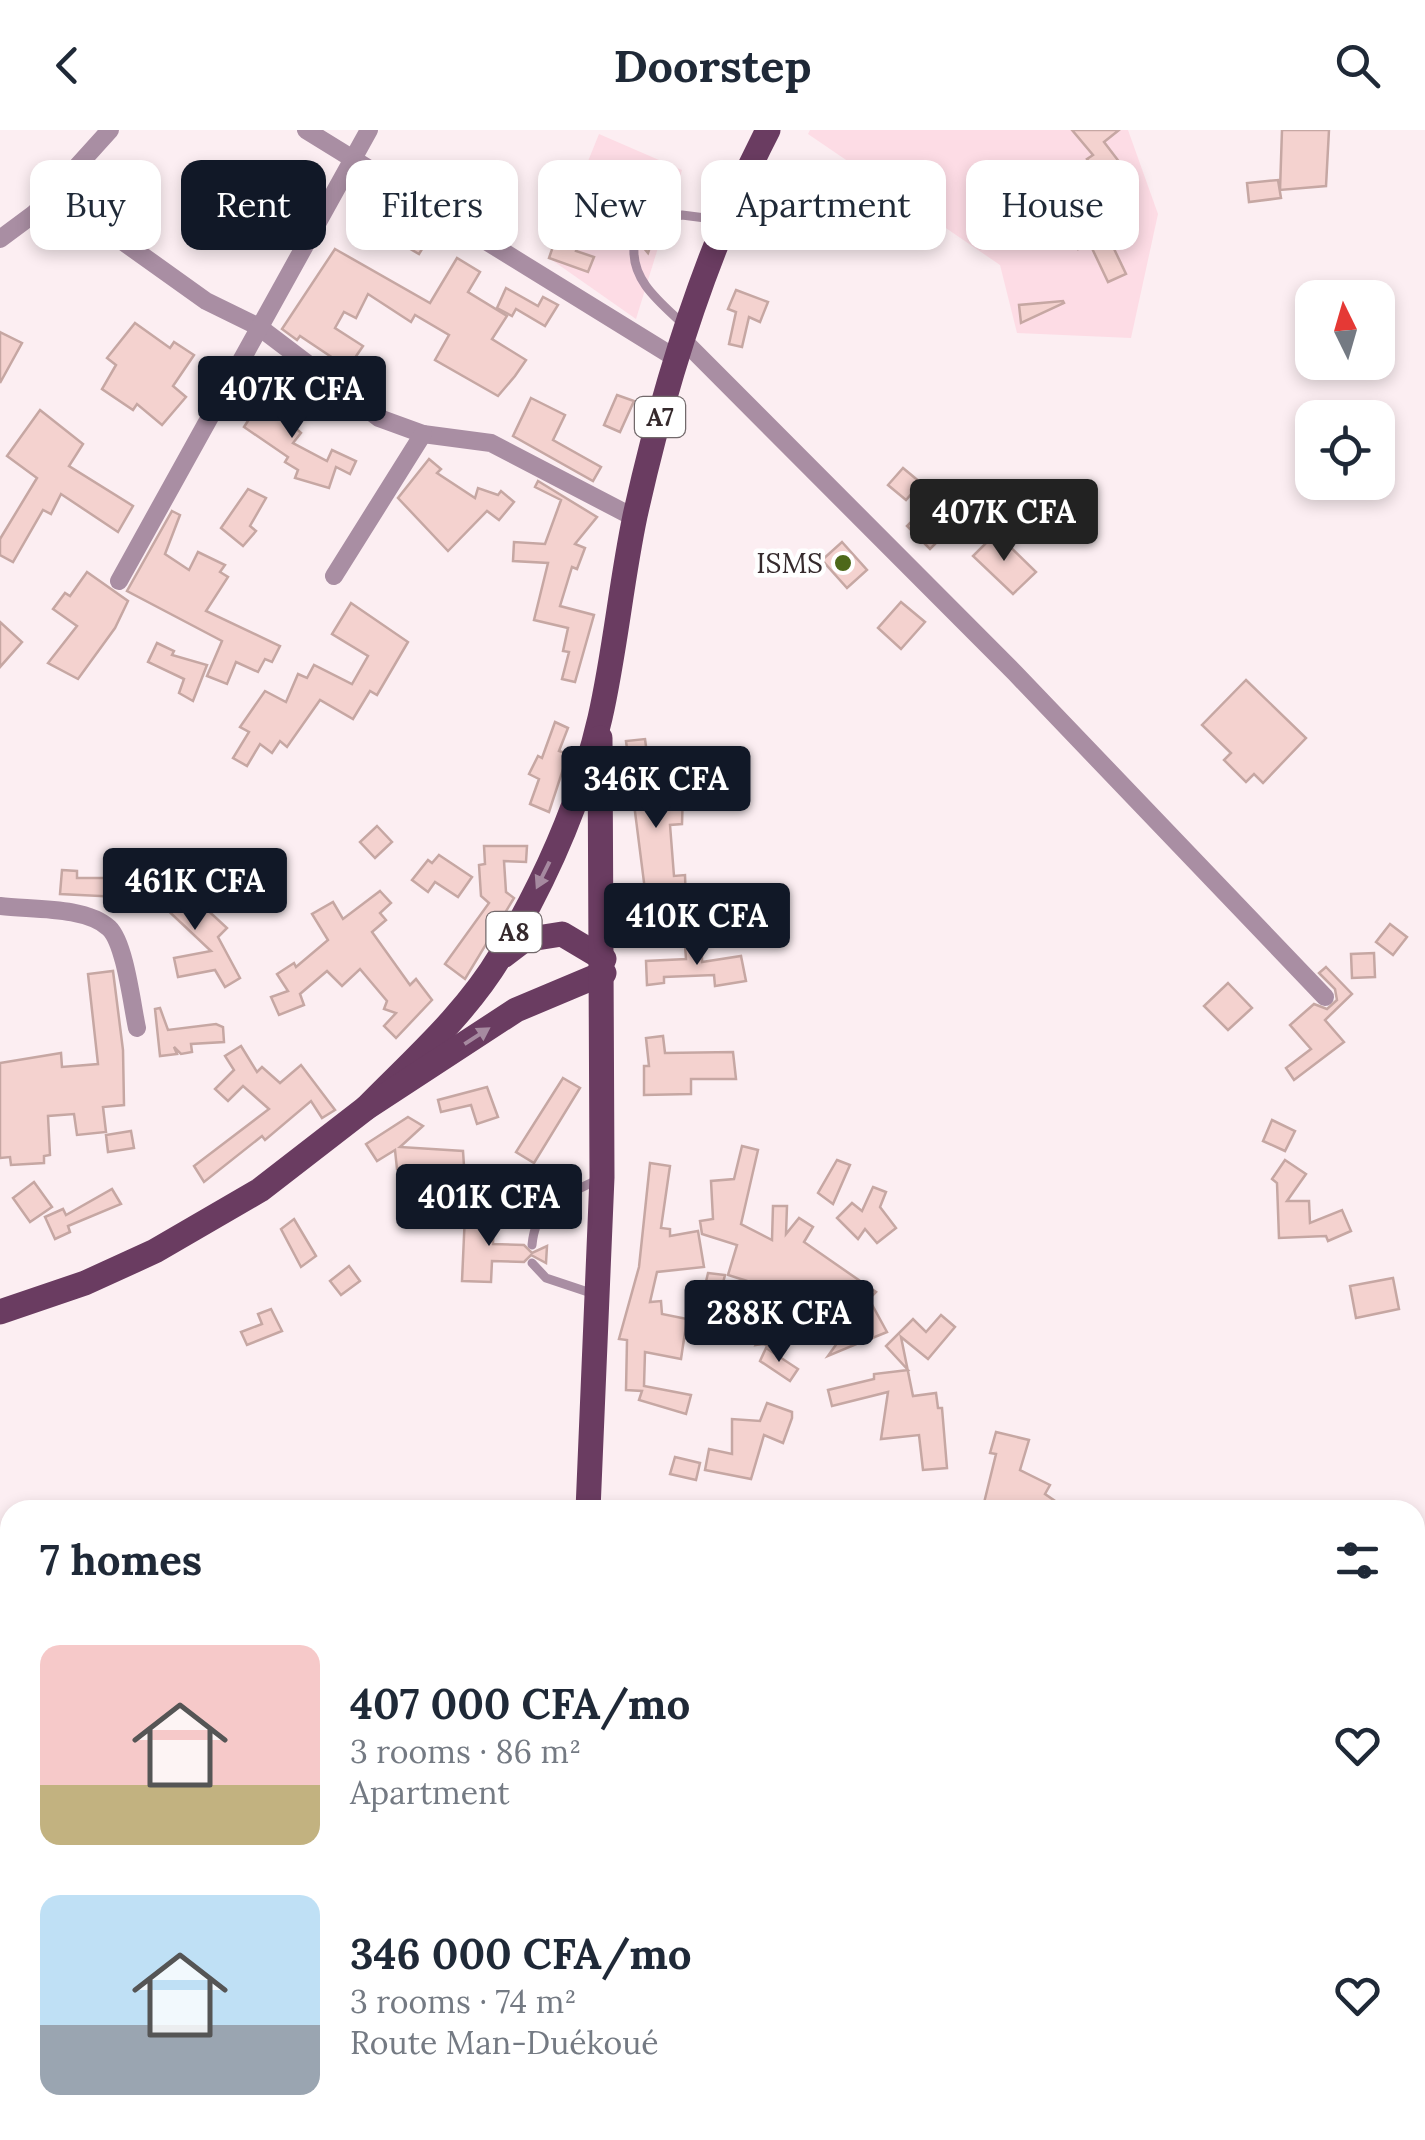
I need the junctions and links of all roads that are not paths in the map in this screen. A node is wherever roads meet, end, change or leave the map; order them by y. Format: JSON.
{"nodes":[{"id":1,"x":110,"y":130,"type":"edge"},
{"id":2,"x":306,"y":130,"type":"edge"},
{"id":3,"x":369,"y":130,"type":"edge"},
{"id":4,"x":768,"y":130,"type":"edge"},
{"id":5,"x":83,"y":160,"type":"edge"},
{"id":6,"x":352,"y":160,"type":"joint"},
{"id":7,"x":754,"y":160,"type":"edge"},
{"id":8,"x":346,"y":171,"type":"edge"},
{"id":9,"x":30,"y":217,"type":"edge"},
{"id":10,"x":0,"y":239,"type":"edge"},
{"id":11,"x":135,"y":250,"type":"edge"},
{"id":12,"x":515,"y":250,"type":"edge"},
{"id":13,"x":634,"y":250,"type":"edge"},
{"id":14,"x":716,"y":250,"type":"edge"},
{"id":15,"x":259,"y":328,"type":"junction"},
{"id":16,"x":683,"y":343,"type":"junction"},
{"id":17,"x":423,"y":434,"type":"junction"},
{"id":18,"x":635,"y":518,"type":"junction"},
{"id":19,"x":334,"y":576,"type":"dead end"},
{"id":20,"x":119,"y":580,"type":"dead end"},
{"id":21,"x":600,"y":718,"type":"junction"},
{"id":22,"x":0,"y":906,"type":"edge"},
{"id":23,"x":498,"y":959,"type":"junction"},
{"id":24,"x":604,"y":966,"type":"junction"},
{"id":25,"x":1324,"y":996,"type":"dead end"},
{"id":26,"x":137,"y":1028,"type":"dead end"},
{"id":27,"x":366,"y":1108,"type":"junction"},
{"id":28,"x":602,"y":1177,"type":"junction"},
{"id":29,"x":532,"y":1245,"type":"dead end"},
{"id":30,"x":532,"y":1262,"type":"dead end"},
{"id":31,"x":597,"y":1294,"type":"junction"},
{"id":32,"x":0,"y":1312,"type":"edge"},
{"id":33,"x":588,"y":1500,"type":"edge"}],
"edges":[{"from":1,"to":5,"type":"street"},
{"from":2,"to":6,"type":"street"},
{"from":3,"to":6,"type":"street"},
{"from":4,"to":7,"type":"main road","number":"A7"},
{"from":8,"to":15,"type":"street"},
{"from":9,"to":10,"type":"street"},
{"from":11,"to":15,"type":"street"},
{"from":12,"to":16,"type":"street"},
{"from":13,"to":16,"type":"lane"},
{"from":14,"to":16,"type":"main road","number":"A7"},
{"from":15,"to":17,"type":"street"},
{"from":15,"to":20,"type":"street"},
{"from":16,"to":18,"type":"main road","number":"A7"},
{"from":16,"to":25,"type":"street"},
{"from":17,"to":18,"type":"street"},
{"from":17,"to":19,"type":"street"},
{"from":18,"to":21,"type":"main road","number":"A7"},
{"from":21,"to":23,"type":"main road","number":"A8","one_way":true},
{"from":21,"to":24,"type":"main road","number":"A7"},
{"from":22,"to":26,"type":"street"},
{"from":23,"to":24,"type":"main road","number":"A8"},
{"from":23,"to":27,"type":"main road","number":"A8"},
{"from":27,"to":24,"type":"main road","number":"A8","one_way":true},
{"from":24,"to":28,"type":"main road","number":"A7"},
{"from":27,"to":32,"type":"main road","number":"A8"},
{"from":28,"to":29,"type":"lane"},
{"from":28,"to":31,"type":"main road","number":"A7"},
{"from":30,"to":31,"type":"lane"},
{"from":31,"to":33,"type":"main road","number":"A7"}]}
